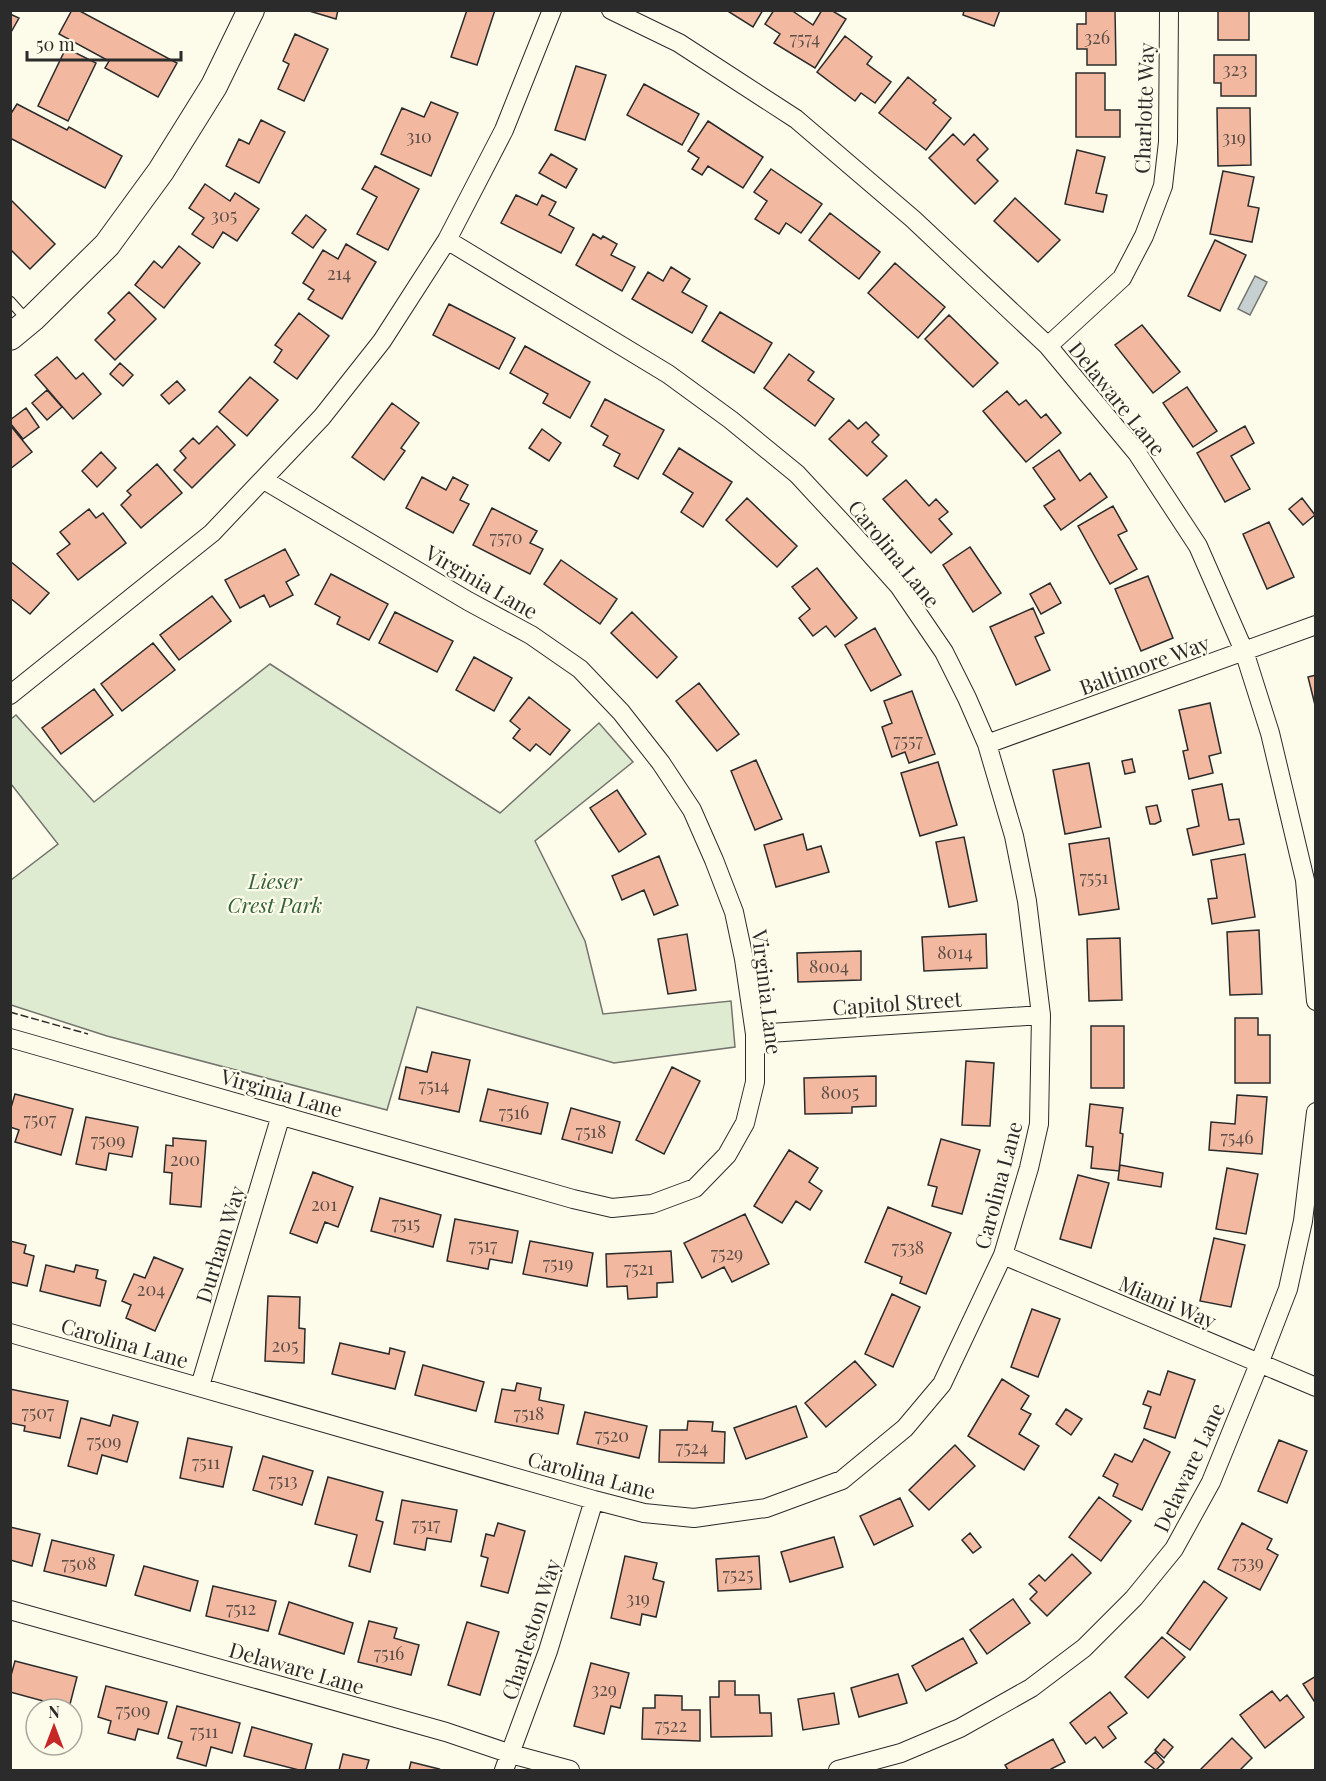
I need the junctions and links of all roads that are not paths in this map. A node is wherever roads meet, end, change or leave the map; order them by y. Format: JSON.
{"nodes":[{"id":1,"x":251,"y":10,"type":"edge"},
{"id":2,"x":552,"y":10,"type":"edge"},
{"id":3,"x":610,"y":10,"type":"edge"},
{"id":4,"x":1169,"y":10,"type":"edge"},
{"id":5,"x":447,"y":240,"type":"junction"},
{"id":6,"x":10,"y":301,"type":"edge"},
{"id":7,"x":20,"y":329,"type":"edge"},
{"id":8,"x":1048,"y":346,"type":"junction"},
{"id":9,"x":264,"y":480,"type":"junction"},
{"id":10,"x":1316,"y":625,"type":"edge"},
{"id":11,"x":1244,"y":651,"type":"junction"},
{"id":12,"x":12,"y":690,"type":"edge"},
{"id":13,"x":987,"y":744,"type":"junction"},
{"id":14,"x":1310,"y":880,"type":"edge"},
{"id":15,"x":1316,"y":1001,"type":"edge"},
{"id":16,"x":1041,"y":1015,"type":"junction"},
{"id":17,"x":755,"y":1034,"type":"junction"},
{"id":18,"x":10,"y":1038,"type":"edge"},
{"id":19,"x":1316,"y":1112,"type":"edge"},
{"id":20,"x":281,"y":1115,"type":"junction"},
{"id":21,"x":1315,"y":1127,"type":"edge"},
{"id":22,"x":1003,"y":1255,"type":"junction"},
{"id":23,"x":10,"y":1333,"type":"edge"},
{"id":24,"x":1259,"y":1364,"type":"junction"},
{"id":25,"x":200,"y":1386,"type":"junction"},
{"id":26,"x":1316,"y":1387,"type":"edge"},
{"id":27,"x":594,"y":1500,"type":"junction"},
{"id":28,"x":10,"y":1610,"type":"edge"},
{"id":29,"x":508,"y":1762,"type":"edge"},
{"id":30,"x":570,"y":1770,"type":"edge"},
{"id":31,"x":838,"y":1770,"type":"edge"}],
"edges":[{"from":1,"to":7,"type":"street"},
{"from":2,"to":5,"type":"street"},
{"from":3,"to":8,"type":"street","name":"Delaware Lane"},
{"from":4,"to":8,"type":"street","name":"Charlotte Way"},
{"from":5,"to":9,"type":"street"},
{"from":5,"to":13,"type":"street","name":"Carolina Lane"},
{"from":6,"to":7,"type":"lane"},
{"from":8,"to":11,"type":"street","name":"Delaware Lane"},
{"from":9,"to":12,"type":"street"},
{"from":9,"to":17,"type":"street","name":"Virginia Lane"},
{"from":10,"to":11,"type":"street","name":"Baltimore Way"},
{"from":11,"to":13,"type":"street","name":"Baltimore Way"},
{"from":11,"to":14,"type":"street","name":"Delaware Lane"},
{"from":13,"to":16,"type":"street","name":"Carolina Lane"},
{"from":14,"to":15,"type":"street","name":"Delaware Lane"},
{"from":16,"to":17,"type":"street","name":"Capitol Street"},
{"from":16,"to":22,"type":"street","name":"Carolina Lane"},
{"from":17,"to":20,"type":"street","name":"Virginia Lane"},
{"from":18,"to":20,"type":"street","name":"Virginia Lane"},
{"from":19,"to":21,"type":"street","name":"Delaware Lane"},
{"from":20,"to":25,"type":"street","name":"Durham Way"},
{"from":21,"to":24,"type":"street","name":"Delaware Lane"},
{"from":22,"to":24,"type":"street","name":"Miami Way"},
{"from":22,"to":27,"type":"street","name":"Carolina Lane"},
{"from":23,"to":25,"type":"street","name":"Carolina Lane"},
{"from":24,"to":26,"type":"street","name":"Miami Way"},
{"from":24,"to":31,"type":"street","name":"Delaware Lane"},
{"from":25,"to":27,"type":"street","name":"Carolina Lane"},
{"from":27,"to":29,"type":"street","name":"Charleston Way"},
{"from":28,"to":29,"type":"street","name":"Delaware Lane"},
{"from":29,"to":30,"type":"street","name":"Delaware Lane"}]}
